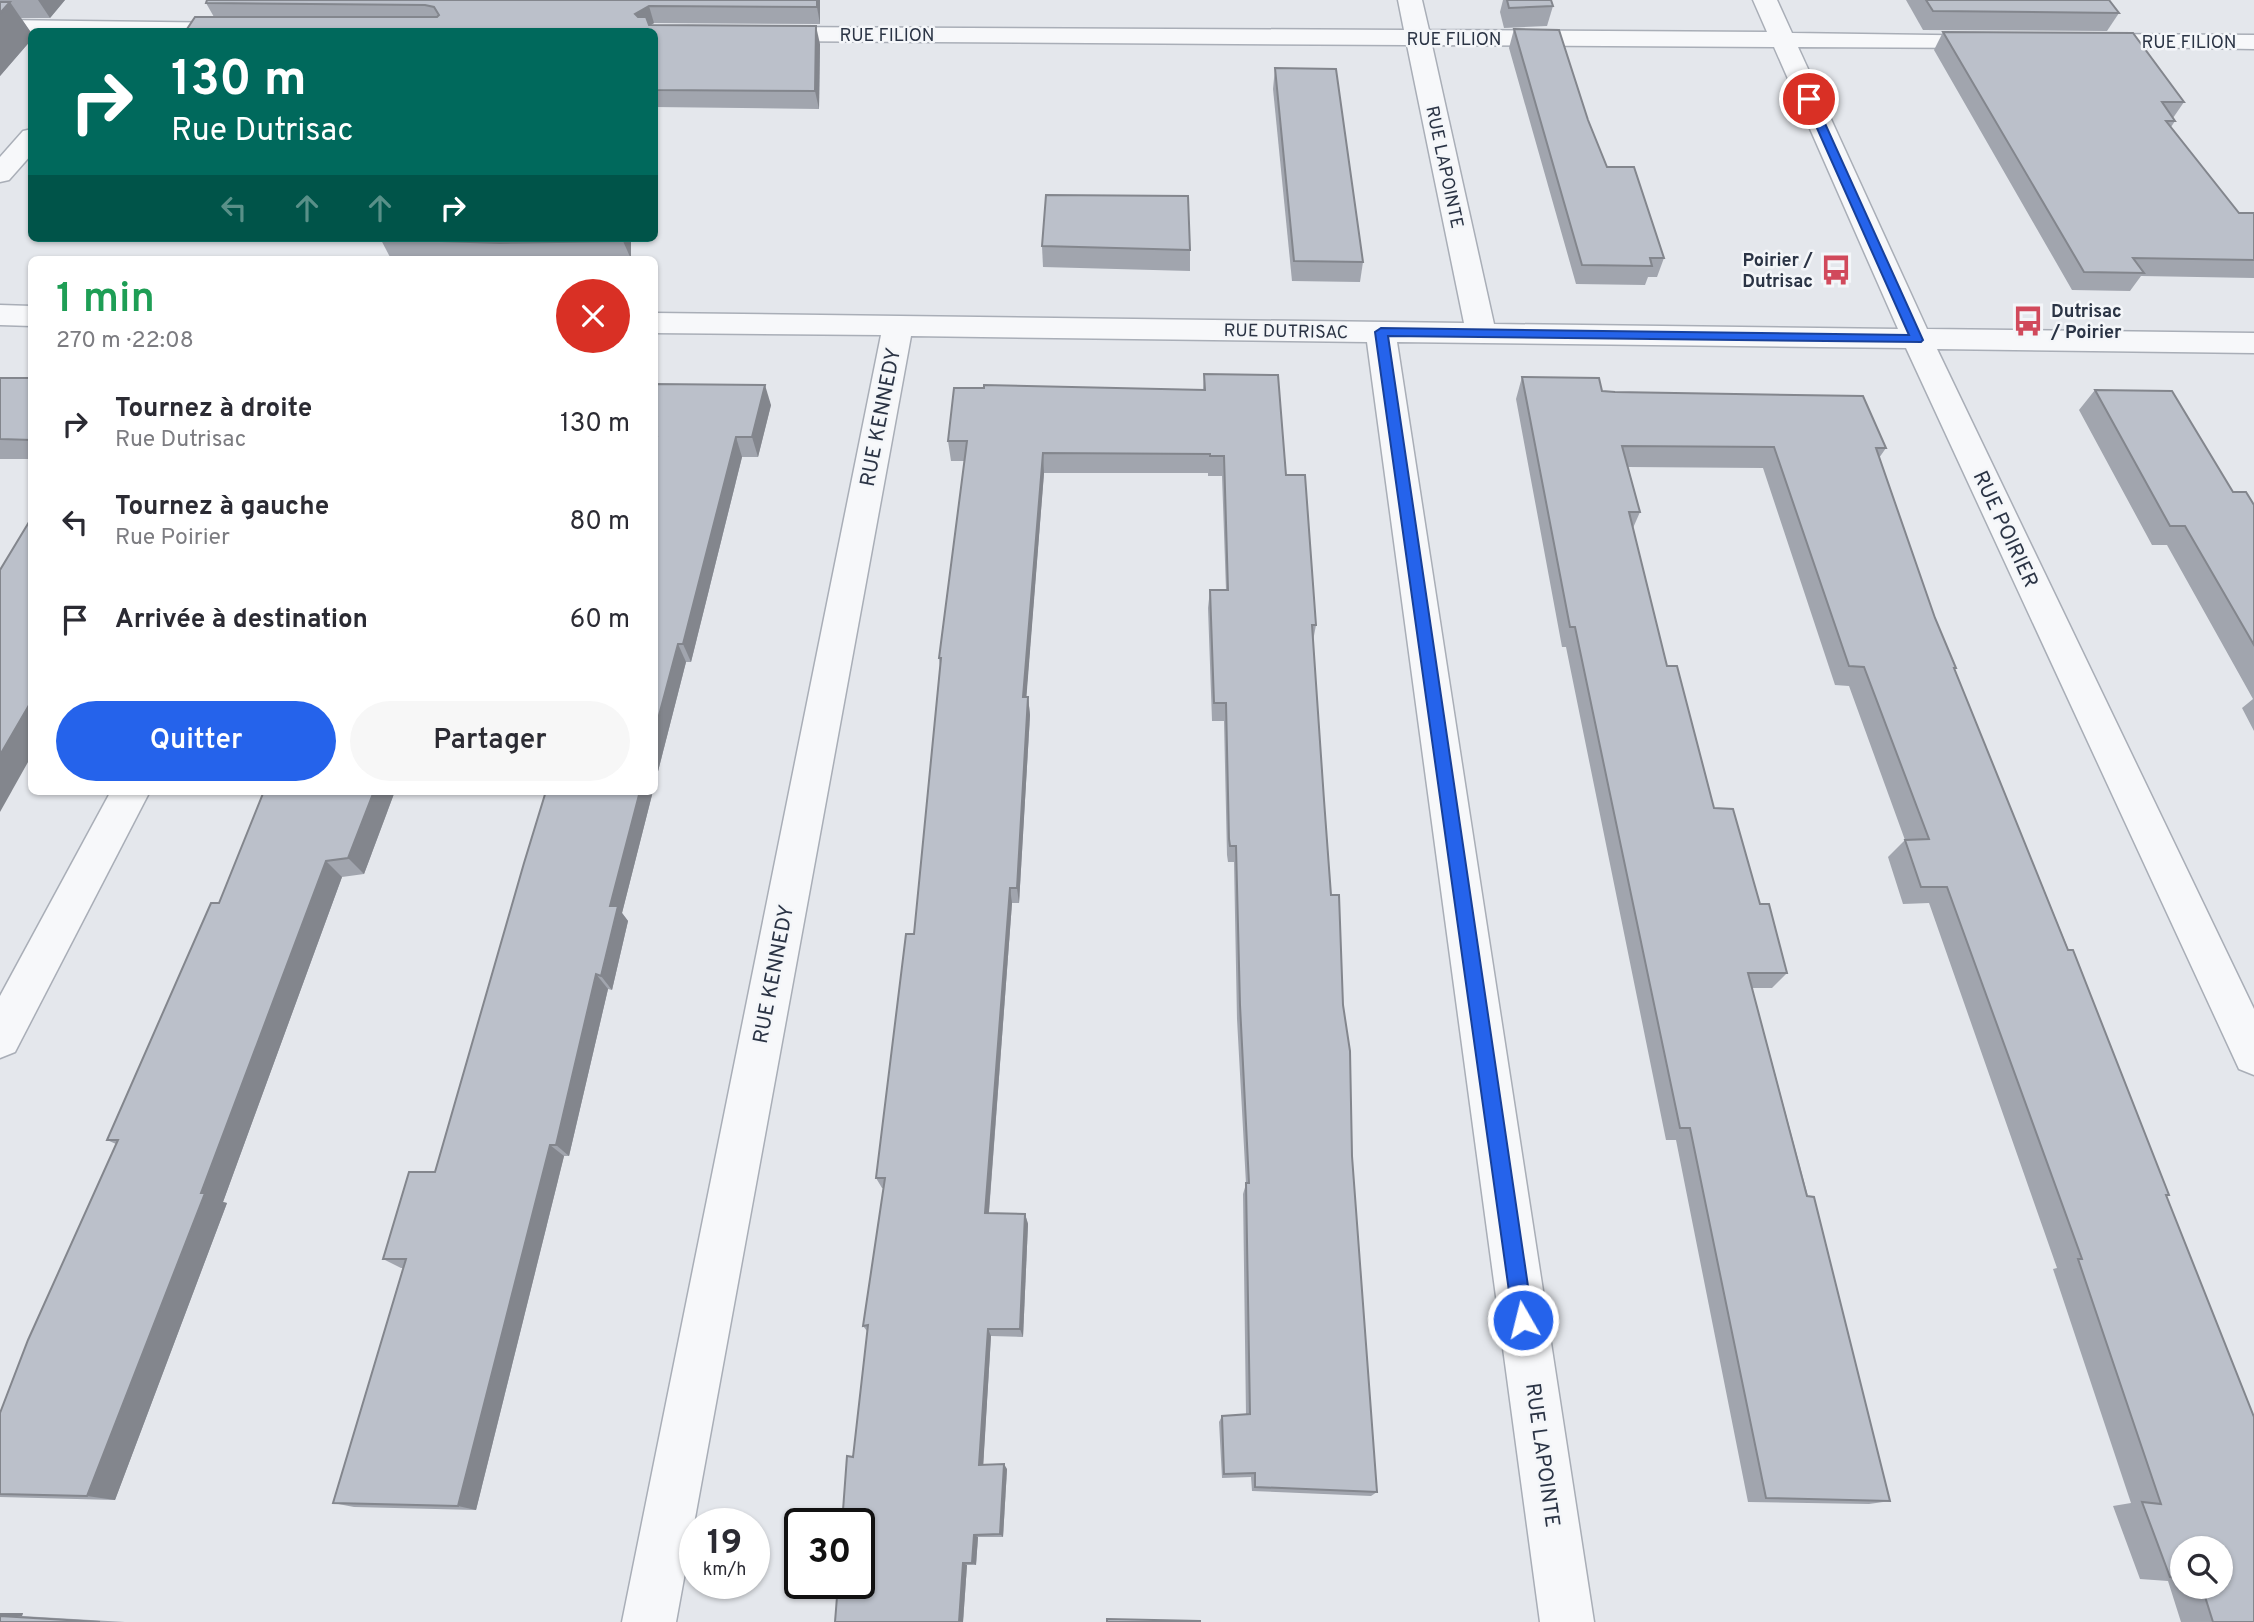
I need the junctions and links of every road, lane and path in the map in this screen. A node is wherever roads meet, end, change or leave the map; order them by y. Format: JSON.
{"nodes":[{"id":1,"x":1410,"y":0,"type":"edge"},
{"id":2,"x":1765,"y":0,"type":"edge"},
{"id":3,"x":142,"y":3,"type":"dead end"},
{"id":4,"x":0,"y":27,"type":"edge"},
{"id":5,"x":40,"y":28,"type":"edge"},
{"id":6,"x":122,"y":28,"type":"edge"},
{"id":7,"x":738,"y":34,"type":"edge"},
{"id":8,"x":1419,"y":39,"type":"junction"},
{"id":9,"x":1783,"y":40,"type":"junction"},
{"id":10,"x":2018,"y":41,"type":"edge"},
{"id":11,"x":2060,"y":41,"type":"edge"},
{"id":12,"x":2254,"y":43,"type":"edge"},
{"id":13,"x":28,"y":142,"type":"edge"},
{"id":14,"x":0,"y":174,"type":"edge"},
{"id":15,"x":0,"y":315,"type":"edge"},
{"id":16,"x":28,"y":316,"type":"edge"},
{"id":17,"x":658,"y":323,"type":"edge"},
{"id":18,"x":898,"y":327,"type":"junction"},
{"id":19,"x":1381,"y":332,"type":"junction"},
{"id":20,"x":1481,"y":334,"type":"junction"},
{"id":21,"x":1917,"y":340,"type":"junction"},
{"id":22,"x":2254,"y":344,"type":"edge"},
{"id":23,"x":129,"y":795,"type":"edge"},
{"id":24,"x":0,"y":1038,"type":"edge"},
{"id":25,"x":2254,"y":1055,"type":"edge"},
{"id":26,"x":649,"y":1622,"type":"edge"},
{"id":27,"x":1567,"y":1622,"type":"edge"}],
"edges":[{"from":1,"to":8,"type":"street","name":"RUE LAPOINTE"},
{"from":2,"to":9,"type":"street","name":"RUE POIRIER"},
{"from":3,"to":6,"type":"street"},
{"from":4,"to":5,"type":"street"},
{"from":7,"to":8,"type":"street","name":"RUE FILION"},
{"from":8,"to":9,"type":"street","name":"RUE FILION"},
{"from":8,"to":20,"type":"street","name":"RUE LAPOINTE"},
{"from":9,"to":10,"type":"street","name":"RUE FILION"},
{"from":9,"to":21,"type":"street","name":"RUE POIRIER"},
{"from":11,"to":12,"type":"street","name":"RUE FILION"},
{"from":13,"to":14,"type":"street"},
{"from":15,"to":16,"type":"street"},
{"from":17,"to":18,"type":"street","name":"RUE DUTRISAC"},
{"from":18,"to":19,"type":"street","name":"RUE DUTRISAC"},
{"from":18,"to":26,"type":"street","name":"RUE KENNEDY"},
{"from":19,"to":20,"type":"street","name":"RUE DUTRISAC"},
{"from":19,"to":27,"type":"street","name":"RUE LAPOINTE"},
{"from":20,"to":21,"type":"street","name":"RUE DUTRISAC"},
{"from":21,"to":22,"type":"street","name":"RUE DUTRISAC"},
{"from":21,"to":25,"type":"street","name":"RUE POIRIER"},
{"from":23,"to":24,"type":"street"}]}
